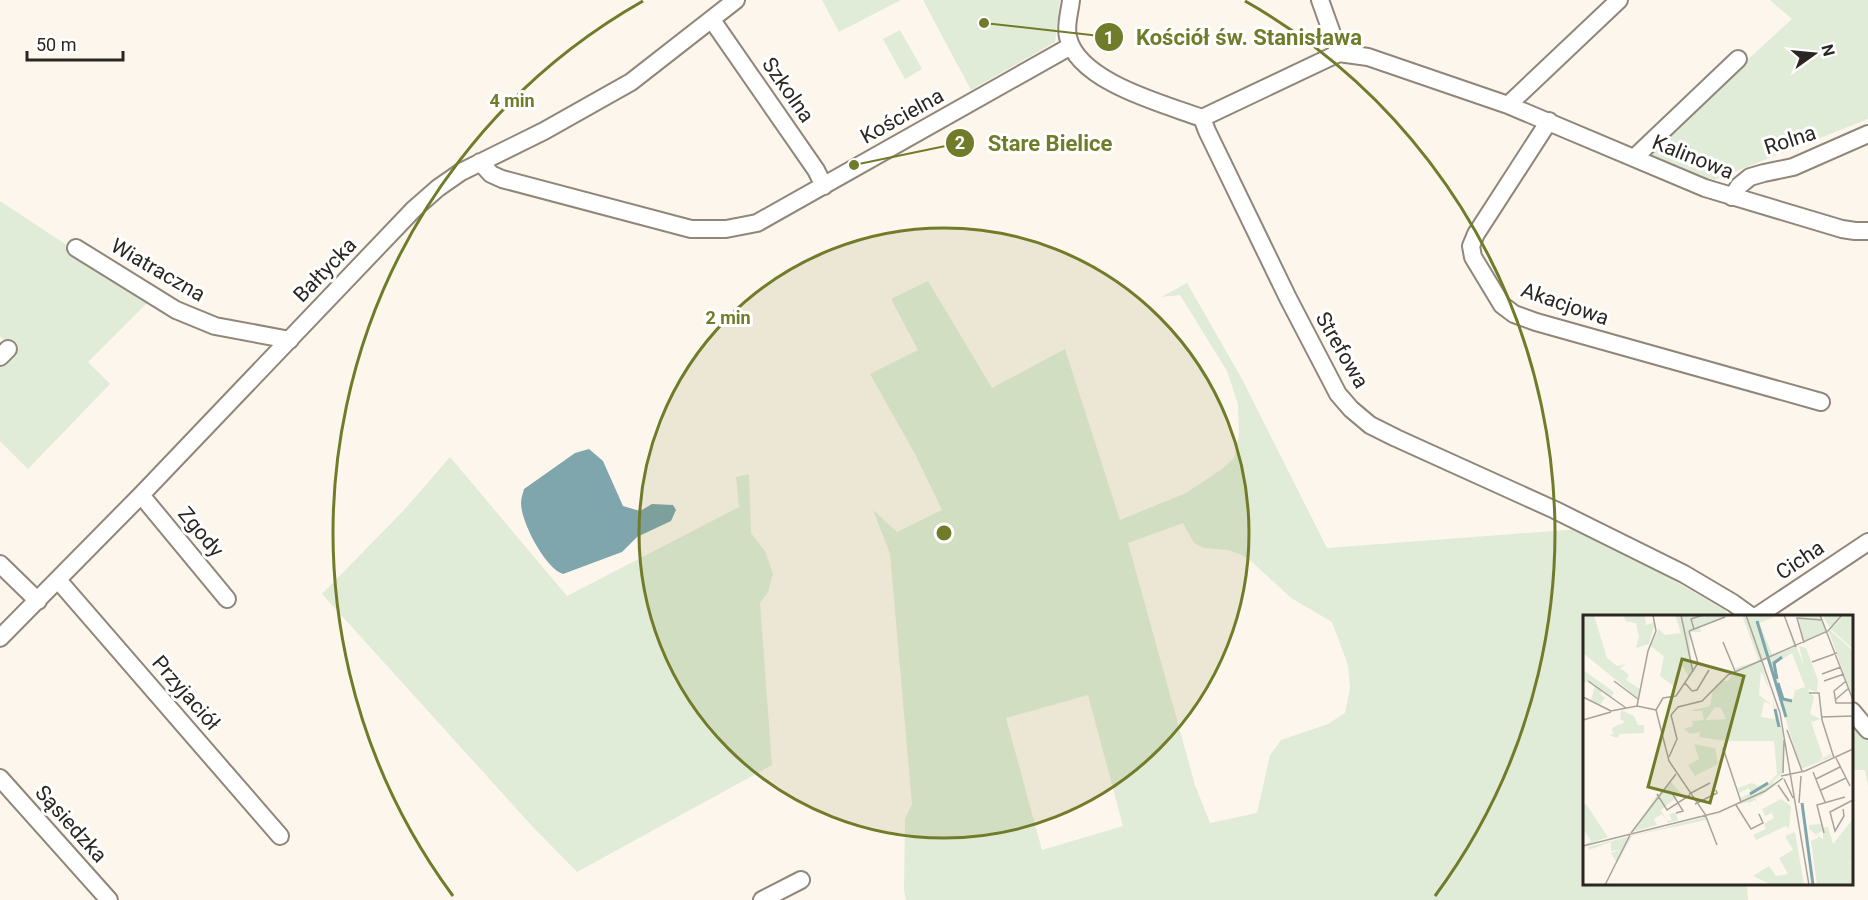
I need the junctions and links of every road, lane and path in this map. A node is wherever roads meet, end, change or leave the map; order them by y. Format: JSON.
{"nodes":[{"id":1,"x":736,"y":0,"type":"edge"},
{"id":2,"x":1071,"y":0,"type":"edge"},
{"id":3,"x":1320,"y":0,"type":"edge"},
{"id":4,"x":1619,"y":0,"type":"edge"},
{"id":5,"x":712,"y":20,"type":"junction"},
{"id":6,"x":1071,"y":46,"type":"junction"},
{"id":7,"x":1339,"y":53,"type":"junction"},
{"id":8,"x":1738,"y":59,"type":"dead end"},
{"id":9,"x":1508,"y":105,"type":"junction"},
{"id":10,"x":1202,"y":118,"type":"junction"},
{"id":11,"x":1549,"y":121,"type":"junction"},
{"id":12,"x":1868,"y":134,"type":"edge"},
{"id":13,"x":1634,"y":158,"type":"junction"},
{"id":14,"x":480,"y":162,"type":"junction"},
{"id":15,"x":824,"y":186,"type":"junction"},
{"id":16,"x":1732,"y":197,"type":"junction"},
{"id":17,"x":1868,"y":231,"type":"edge"},
{"id":18,"x":76,"y":248,"type":"dead end"},
{"id":19,"x":290,"y":340,"type":"junction"},
{"id":20,"x":1821,"y":402,"type":"dead end"},
{"id":21,"x":141,"y":495,"type":"junction"},
{"id":22,"x":1868,"y":542,"type":"edge"},
{"id":23,"x":0,"y":564,"type":"edge"},
{"id":24,"x":58,"y":580,"type":"junction"},
{"id":25,"x":227,"y":599,"type":"dead end"},
{"id":26,"x":38,"y":601,"type":"junction"},
{"id":27,"x":1749,"y":615,"type":"edge"},
{"id":28,"x":1758,"y":615,"type":"edge"},
{"id":29,"x":0,"y":638,"type":"edge"},
{"id":30,"x":1853,"y":713,"type":"edge"},
{"id":31,"x":1868,"y":730,"type":"edge"},
{"id":32,"x":0,"y":778,"type":"edge"},
{"id":33,"x":280,"y":836,"type":"dead end"},
{"id":34,"x":801,"y":880,"type":"dead end"},
{"id":35,"x":109,"y":900,"type":"edge"},
{"id":36,"x":762,"y":900,"type":"edge"}],
"edges":[{"from":1,"to":5,"type":"street","name":"Bałtycka"},
{"from":2,"to":6,"type":"street"},
{"from":3,"to":7,"type":"street"},
{"from":4,"to":9,"type":"street"},
{"from":5,"to":14,"type":"street","name":"Bałtycka"},
{"from":5,"to":15,"type":"street","name":"Szkolna"},
{"from":6,"to":10,"type":"street"},
{"from":6,"to":15,"type":"street","name":"Kościelna"},
{"from":7,"to":9,"type":"street","name":"Kalinowa"},
{"from":7,"to":10,"type":"street"},
{"from":8,"to":13,"type":"street"},
{"from":9,"to":11,"type":"street","name":"Kalinowa"},
{"from":10,"to":27,"type":"street","name":"Strefowa"},
{"from":11,"to":13,"type":"street","name":"Kalinowa"},
{"from":11,"to":20,"type":"street","name":"Akacjowa"},
{"from":12,"to":16,"type":"street","name":"Rolna"},
{"from":13,"to":16,"type":"street","name":"Kalinowa"},
{"from":14,"to":15,"type":"street","name":"Kościelna"},
{"from":14,"to":19,"type":"street","name":"Bałtycka"},
{"from":16,"to":17,"type":"street","name":"Kalinowa"},
{"from":18,"to":19,"type":"street","name":"Wiatraczna"},
{"from":19,"to":21,"type":"street","name":"Bałtycka"},
{"from":21,"to":24,"type":"street","name":"Bałtycka"},
{"from":21,"to":25,"type":"street","name":"Zgody"},
{"from":22,"to":28,"type":"street","name":"Cicha"},
{"from":23,"to":26,"type":"street"},
{"from":24,"to":26,"type":"street","name":"Bałtycka"},
{"from":24,"to":33,"type":"street","name":"Przyjaciół"},
{"from":26,"to":29,"type":"street","name":"Bałtycka"},
{"from":30,"to":31,"type":"street"},
{"from":32,"to":35,"type":"street","name":"Sąsiedzka"},
{"from":34,"to":36,"type":"street"}]}
